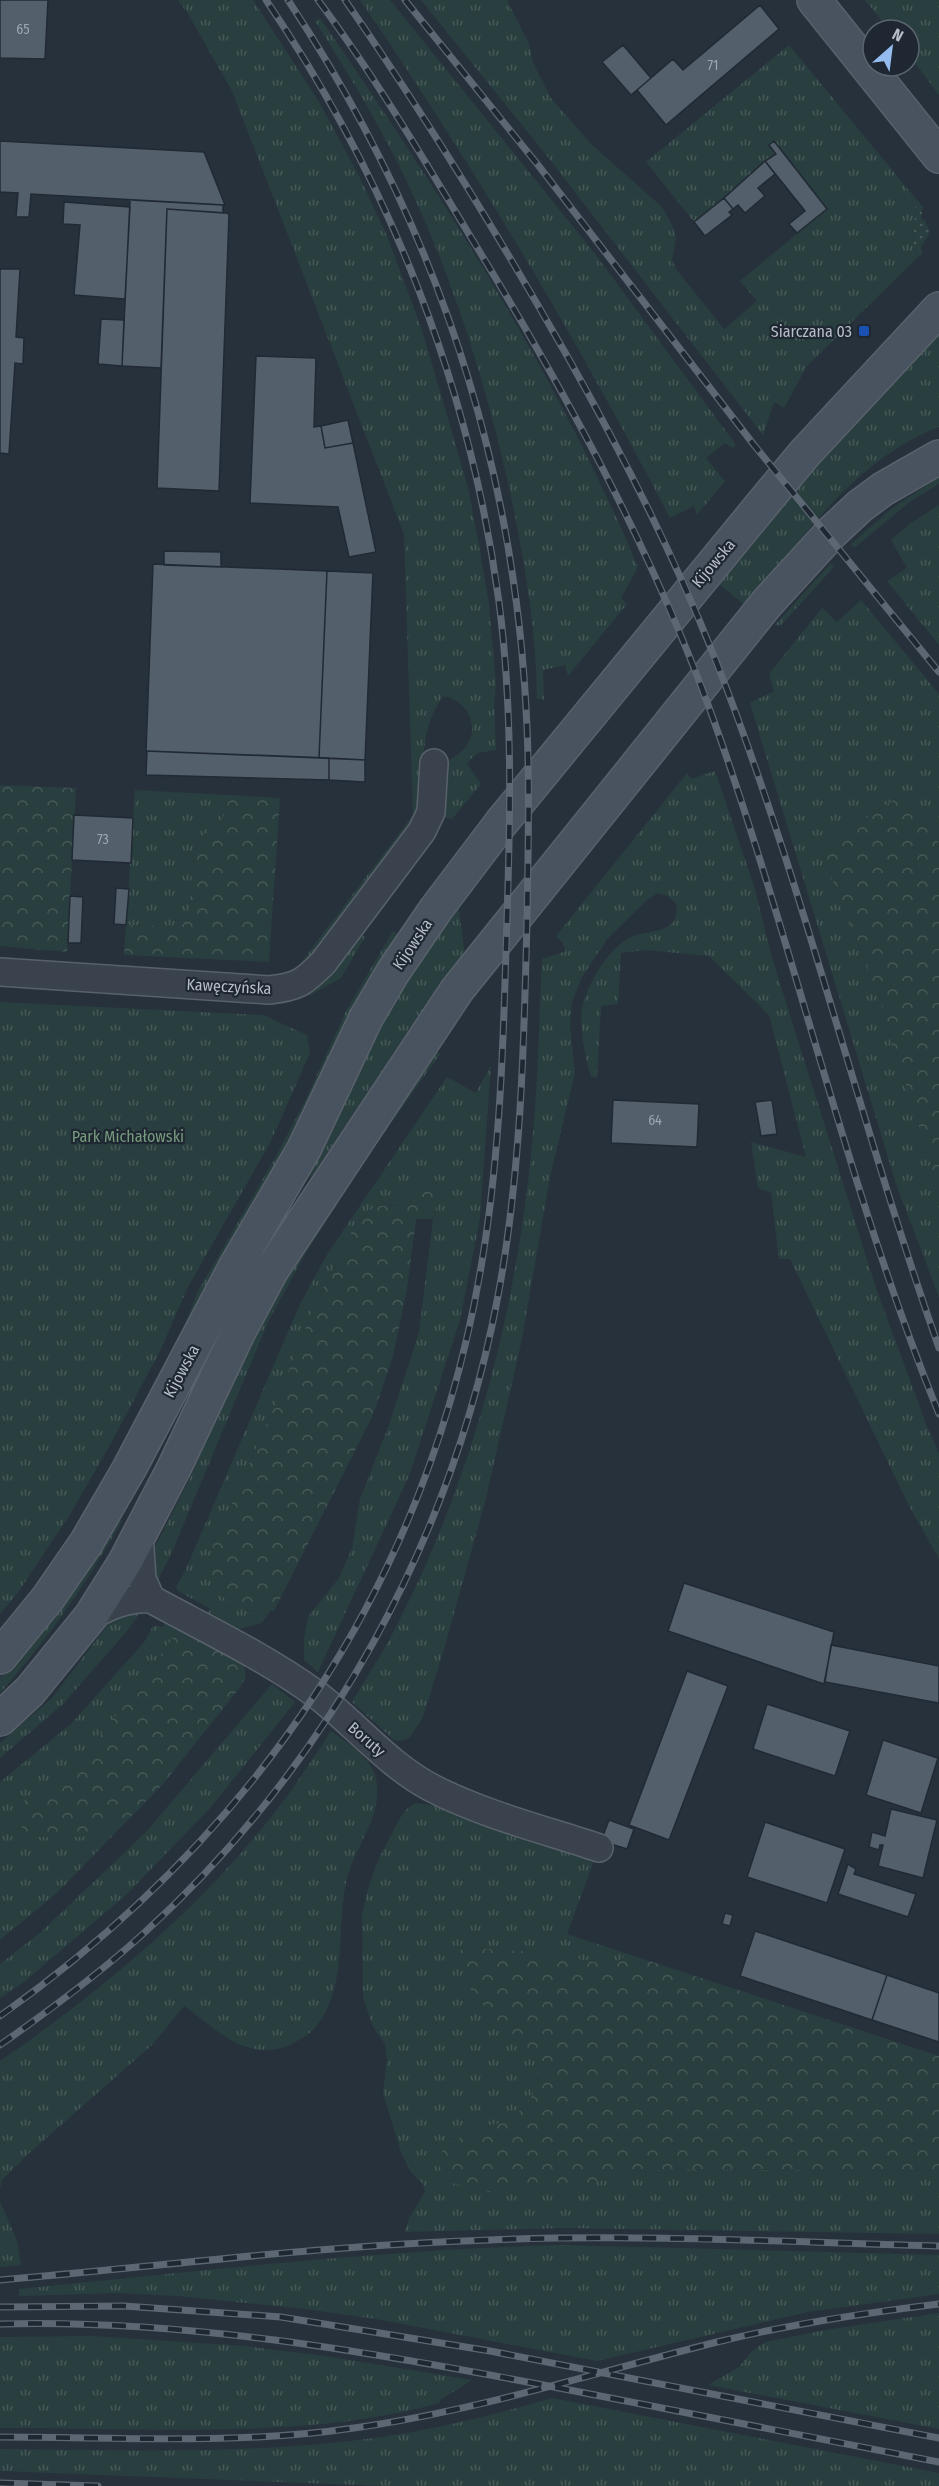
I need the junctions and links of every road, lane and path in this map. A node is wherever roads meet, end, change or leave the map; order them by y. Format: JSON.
{"nodes":[{"id":1,"x":814,"y":0,"type":"edge"},
{"id":2,"x":939,"y":156,"type":"edge"},
{"id":3,"x":939,"y":309,"type":"edge"},
{"id":4,"x":939,"y":457,"type":"edge"},
{"id":5,"x":434,"y":763,"type":"dead end"},
{"id":6,"x":0,"y":972,"type":"edge"},
{"id":7,"x":139,"y":1536,"type":"junction"},
{"id":8,"x":151,"y":1599,"type":"junction"},
{"id":9,"x":91,"y":1616,"type":"junction"},
{"id":10,"x":0,"y":1657,"type":"edge"},
{"id":11,"x":0,"y":1719,"type":"edge"},
{"id":12,"x":599,"y":1848,"type":"dead end"}],
"edges":[{"from":1,"to":2,"type":"street"},
{"from":3,"to":10,"type":"street","name":"Kijowska"},
{"from":4,"to":7,"type":"street","name":"Kijowska"},
{"from":5,"to":6,"type":"street","name":"Kawęczyńska"},
{"from":7,"to":8,"type":"street"},
{"from":7,"to":9,"type":"street","name":"Kijowska"},
{"from":8,"to":9,"type":"street"},
{"from":8,"to":12,"type":"street","name":"Boruty"},
{"from":9,"to":11,"type":"street","name":"Kijowska"}]}
